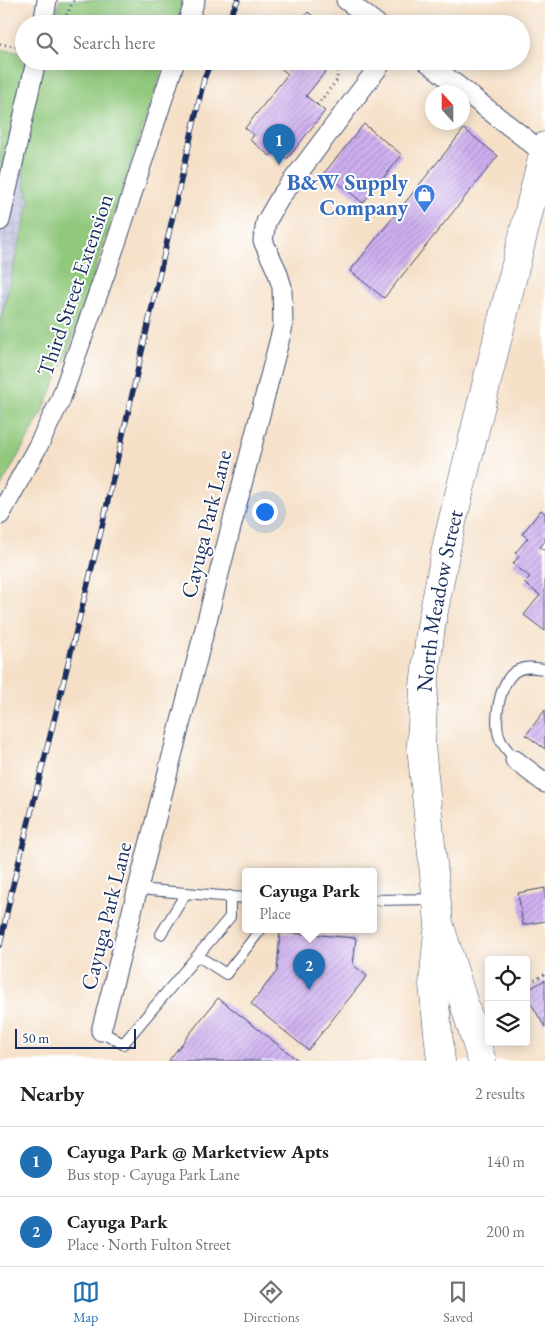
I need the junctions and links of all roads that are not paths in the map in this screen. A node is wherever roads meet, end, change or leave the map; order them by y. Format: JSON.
{"nodes":[{"id":1,"x":47,"y":0,"type":"edge"},
{"id":2,"x":195,"y":0,"type":"edge"},
{"id":3,"x":346,"y":0,"type":"edge"},
{"id":4,"x":44,"y":15,"type":"edge"},
{"id":5,"x":190,"y":15,"type":"edge"},
{"id":6,"x":365,"y":15,"type":"edge"},
{"id":7,"x":34,"y":70,"type":"edge"},
{"id":8,"x":172,"y":70,"type":"edge"},
{"id":9,"x":375,"y":70,"type":"edge"},
{"id":10,"x":438,"y":70,"type":"edge"},
{"id":11,"x":544,"y":151,"type":"edge"},
{"id":12,"x":0,"y":221,"type":"edge"},
{"id":13,"x":0,"y":515,"type":"edge"},
{"id":14,"x":545,"y":669,"type":"edge"},
{"id":15,"x":516,"y":760,"type":"joint"},
{"id":16,"x":545,"y":783,"type":"edge"},
{"id":17,"x":138,"y":889,"type":"junction"},
{"id":18,"x":186,"y":893,"type":"junction"},
{"id":19,"x":230,"y":896,"type":"junction"},
{"id":20,"x":242,"y":898,"type":"edge"},
{"id":21,"x":377,"y":901,"type":"edge"},
{"id":22,"x":438,"y":911,"type":"junction"},
{"id":23,"x":258,"y":933,"type":"edge"},
{"id":24,"x":161,"y":934,"type":"dead end"},
{"id":25,"x":198,"y":956,"type":"junction"},
{"id":26,"x":101,"y":1031,"type":"joint"},
{"id":27,"x":441,"y":1061,"type":"edge"},
{"id":28,"x":482,"y":1061,"type":"edge"}],
"edges":[{"from":1,"to":4,"type":"street"},
{"from":2,"to":5,"type":"street"},
{"from":3,"to":6,"type":"street"},
{"from":7,"to":12,"type":"street"},
{"from":8,"to":13,"type":"street","name":"Third Street Extension"},
{"from":9,"to":17,"type":"street","name":"Cayuga Park Lane"},
{"from":10,"to":11,"type":"street"},
{"from":11,"to":22,"type":"highway","name":"North Meadow Street"},
{"from":14,"to":15,"type":"lane"},
{"from":15,"to":16,"type":"street"},
{"from":17,"to":18,"type":"lane"},
{"from":17,"to":26,"type":"street","name":"Cayuga Park Lane"},
{"from":18,"to":19,"type":"lane"},
{"from":18,"to":24,"type":"lane"},
{"from":19,"to":20,"type":"lane"},
{"from":19,"to":25,"type":"lane"},
{"from":21,"to":22,"type":"lane"},
{"from":22,"to":27,"type":"highway"},
{"from":22,"to":28,"type":"highway","name":"North Meadow Street"},
{"from":23,"to":25,"type":"lane"},
{"from":25,"to":26,"type":"lane"}]}
